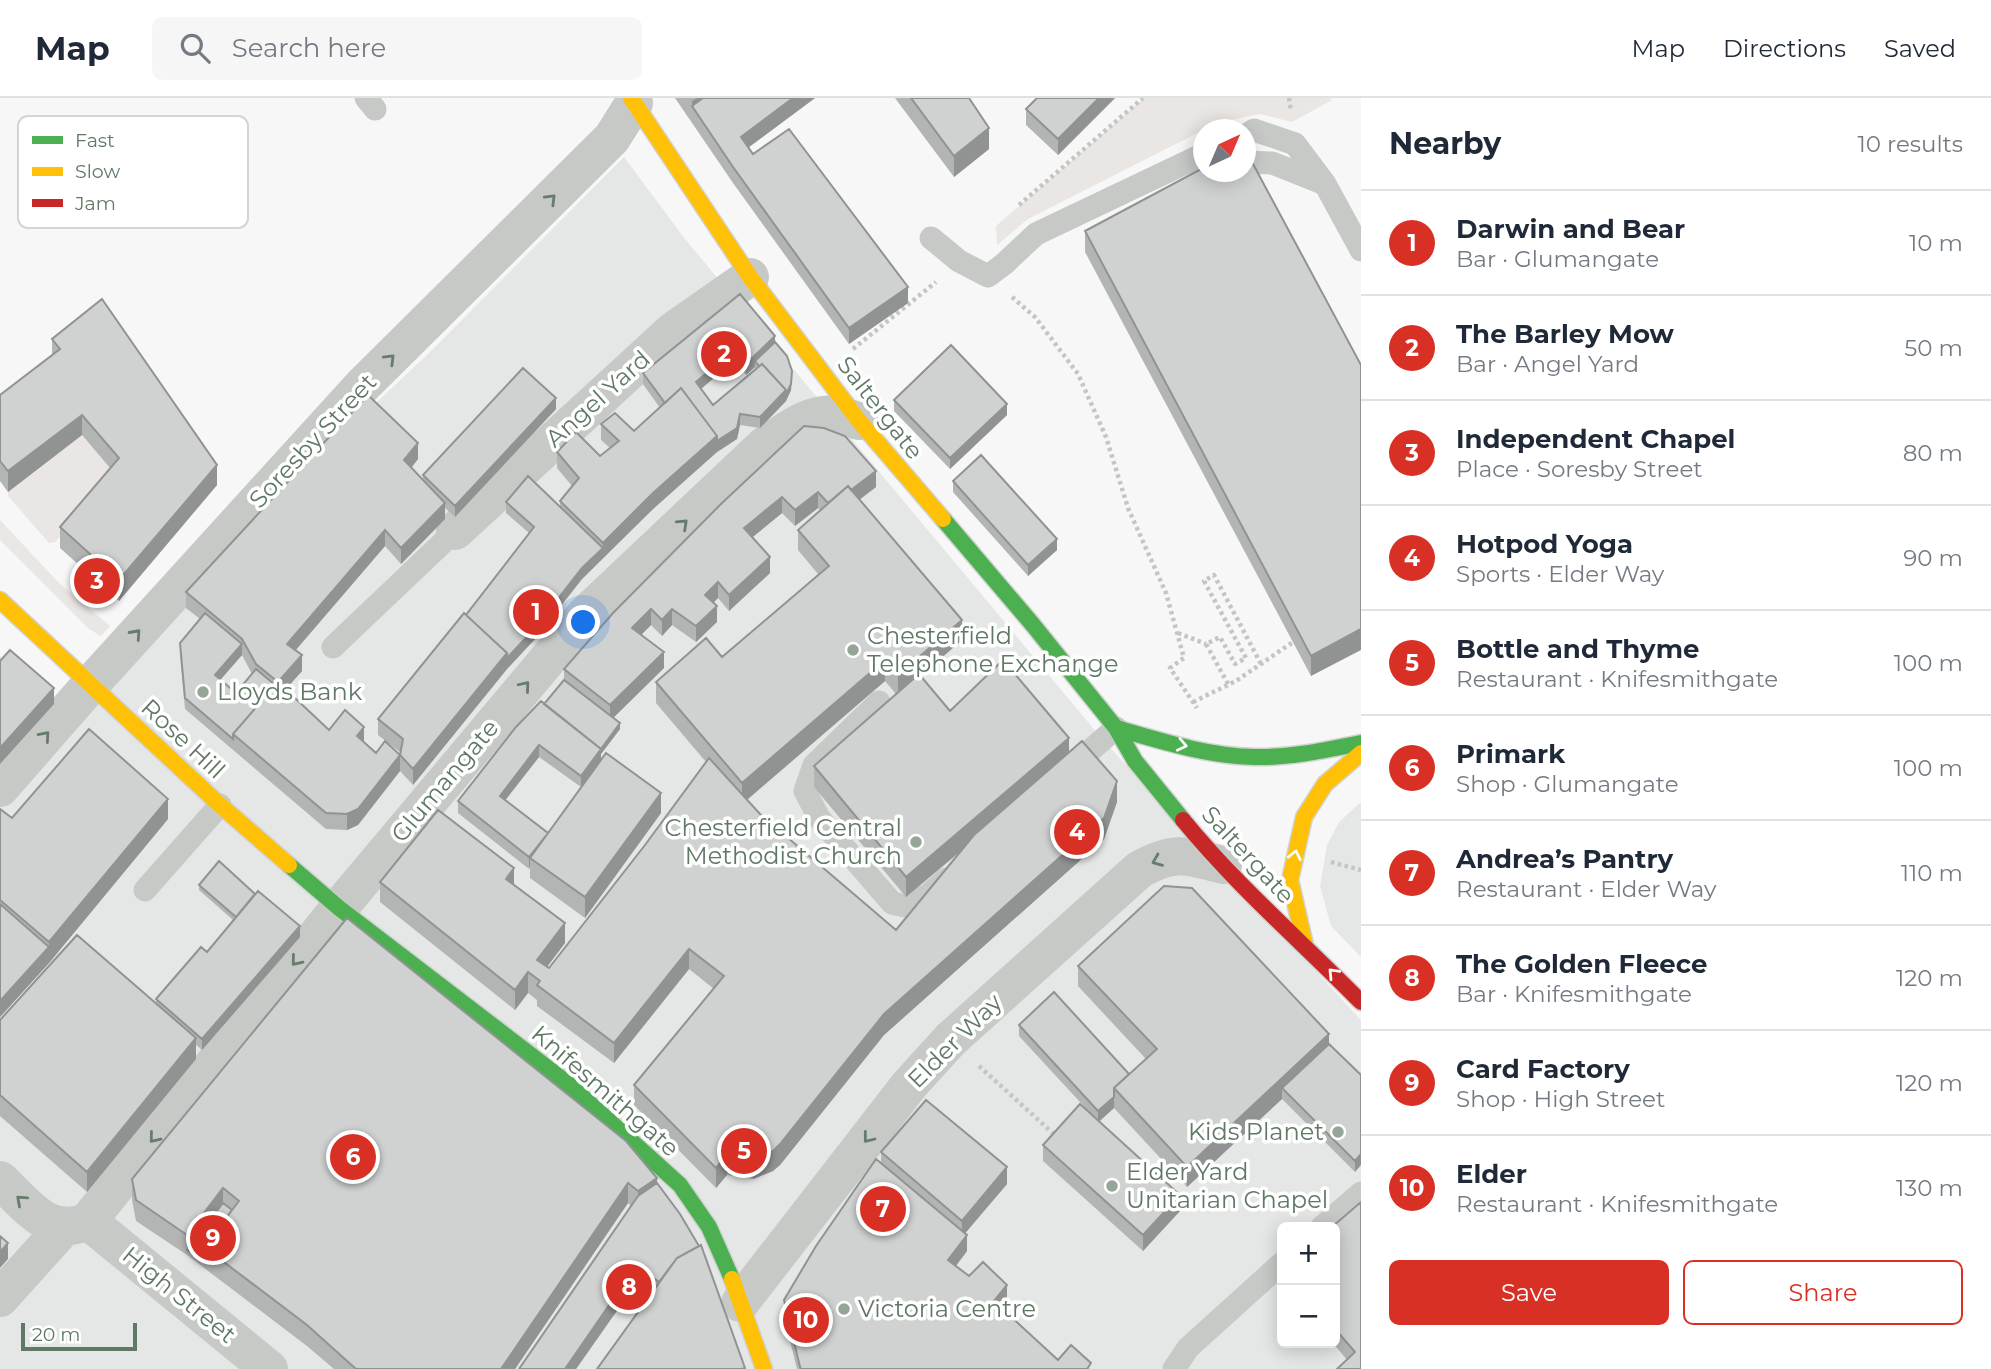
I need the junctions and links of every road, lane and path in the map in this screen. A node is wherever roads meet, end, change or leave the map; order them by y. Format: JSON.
{"nodes":[{"id":1,"x":633,"y":100,"type":"edge"},
{"id":2,"x":1256,"y":131,"type":"edge"},
{"id":3,"x":1193,"y":160,"type":"edge"},
{"id":4,"x":1256,"y":162,"type":"edge"},
{"id":5,"x":1325,"y":184,"type":"junction"},
{"id":6,"x":1107,"y":200,"type":"junction"},
{"id":7,"x":1117,"y":221,"type":"edge"},
{"id":8,"x":931,"y":238,"type":"dead end"},
{"id":9,"x":1361,"y":250,"type":"edge"},
{"id":10,"x":750,"y":276,"type":"junction"},
{"id":11,"x":988,"y":276,"type":"junction"},
{"id":12,"x":859,"y":421,"type":"junction"},
{"id":13,"x":456,"y":531,"type":"joint"},
{"id":14,"x":0,"y":600,"type":"edge"},
{"id":15,"x":1177,"y":633,"type":"junction"},
{"id":16,"x":1293,"y":642,"type":"edge"},
{"id":17,"x":1206,"y":644,"type":"junction"},
{"id":18,"x":333,"y":647,"type":"dead end"},
{"id":19,"x":1261,"y":664,"type":"junction"},
{"id":20,"x":1228,"y":684,"type":"junction"},
{"id":21,"x":90,"y":685,"type":"junction"},
{"id":22,"x":879,"y":702,"type":"edge"},
{"id":23,"x":1194,"y":702,"type":"junction"},
{"id":24,"x":1116,"y":729,"type":"junction"},
{"id":25,"x":1361,"y":743,"type":"edge"},
{"id":26,"x":1183,"y":745,"type":"junction"},
{"id":27,"x":1361,"y":753,"type":"edge"},
{"id":28,"x":0,"y":788,"type":"edge"},
{"id":29,"x":1047,"y":788,"type":"edge"},
{"id":30,"x":220,"y":804,"type":"junction"},
{"id":31,"x":1326,"y":861,"type":"dead end"},
{"id":32,"x":1223,"y":865,"type":"junction"},
{"id":33,"x":958,"y":868,"type":"edge"},
{"id":34,"x":1361,"y":870,"type":"edge"},
{"id":35,"x":145,"y":890,"type":"dead end"},
{"id":36,"x":339,"y":908,"type":"junction"},
{"id":37,"x":1305,"y":945,"type":"junction"},
{"id":38,"x":1361,"y":1002,"type":"edge"},
{"id":39,"x":951,"y":1039,"type":"junction"},
{"id":40,"x":1062,"y":1141,"type":"edge"},
{"id":41,"x":0,"y":1180,"type":"edge"},
{"id":42,"x":1361,"y":1192,"type":"edge"},
{"id":43,"x":1328,"y":1222,"type":"edge"},
{"id":44,"x":76,"y":1224,"type":"junction"},
{"id":45,"x":1277,"y":1268,"type":"edge"},
{"id":46,"x":0,"y":1298,"type":"edge"},
{"id":47,"x":740,"y":1303,"type":"junction"},
{"id":48,"x":269,"y":1369,"type":"edge"},
{"id":49,"x":764,"y":1369,"type":"edge"},
{"id":50,"x":1174,"y":1369,"type":"edge"}],
"edges":[{"from":1,"to":10,"type":"street","name":"Saltergate"},
{"from":21,"to":1,"type":"street","name":"Soresby Street","one_way":true},
{"from":2,"to":5,"type":"lane"},
{"from":3,"to":6,"type":"lane"},
{"from":4,"to":5,"type":"lane"},
{"from":5,"to":9,"type":"lane"},
{"from":6,"to":7,"type":"lane"},
{"from":6,"to":11,"type":"lane"},
{"from":8,"to":11,"type":"lane"},
{"from":10,"to":12,"type":"street","name":"Saltergate"},
{"from":10,"to":13,"type":"street","name":"Angel Yard"},
{"from":11,"to":15,"type":"path"},
{"from":12,"to":24,"type":"street","name":"Saltergate"},
{"from":36,"to":12,"type":"street","name":"Glumangate","one_way":true},
{"from":13,"to":18,"type":"lane"},
{"from":14,"to":21,"type":"street","name":"Rose Hill"},
{"from":15,"to":17,"type":"path"},
{"from":15,"to":23,"type":"path"},
{"from":16,"to":19,"type":"path"},
{"from":17,"to":19,"type":"path"},
{"from":17,"to":20,"type":"path"},
{"from":19,"to":20,"type":"path"},
{"from":20,"to":23,"type":"path"},
{"from":28,"to":21,"type":"street","name":"Soresby Street","one_way":true},
{"from":21,"to":30,"type":"street","name":"Rose Hill"},
{"from":22,"to":33,"type":"lane"},
{"from":23,"to":26,"type":"path"},
{"from":24,"to":26,"type":"street","one_way":true},
{"from":24,"to":29,"type":"lane"},
{"from":24,"to":32,"type":"street","name":"Saltergate"},
{"from":25,"to":26,"type":"street"},
{"from":37,"to":27,"type":"street","one_way":true},
{"from":30,"to":35,"type":"lane"},
{"from":30,"to":36,"type":"street","name":"Rose Hill"},
{"from":31,"to":34,"type":"path"},
{"from":32,"to":37,"type":"street","name":"Saltergate"},
{"from":32,"to":39,"type":"street","name":"Elder Way","one_way":true},
{"from":36,"to":44,"type":"street","name":"Glumangate","one_way":true},
{"from":36,"to":47,"type":"street","name":"Knifesmithgate"},
{"from":38,"to":37,"type":"street","name":"Saltergate","one_way":true},
{"from":39,"to":40,"type":"path"},
{"from":39,"to":47,"type":"street","name":"Elder Way","one_way":true},
{"from":44,"to":41,"type":"street","name":"High Street","one_way":true},
{"from":42,"to":43,"type":"lane"},
{"from":44,"to":46,"type":"street","name":"Glumangate"},
{"from":44,"to":48,"type":"street","name":"High Street"},
{"from":45,"to":50,"type":"lane"},
{"from":47,"to":49,"type":"street","name":"Knifesmithgate"}]}
